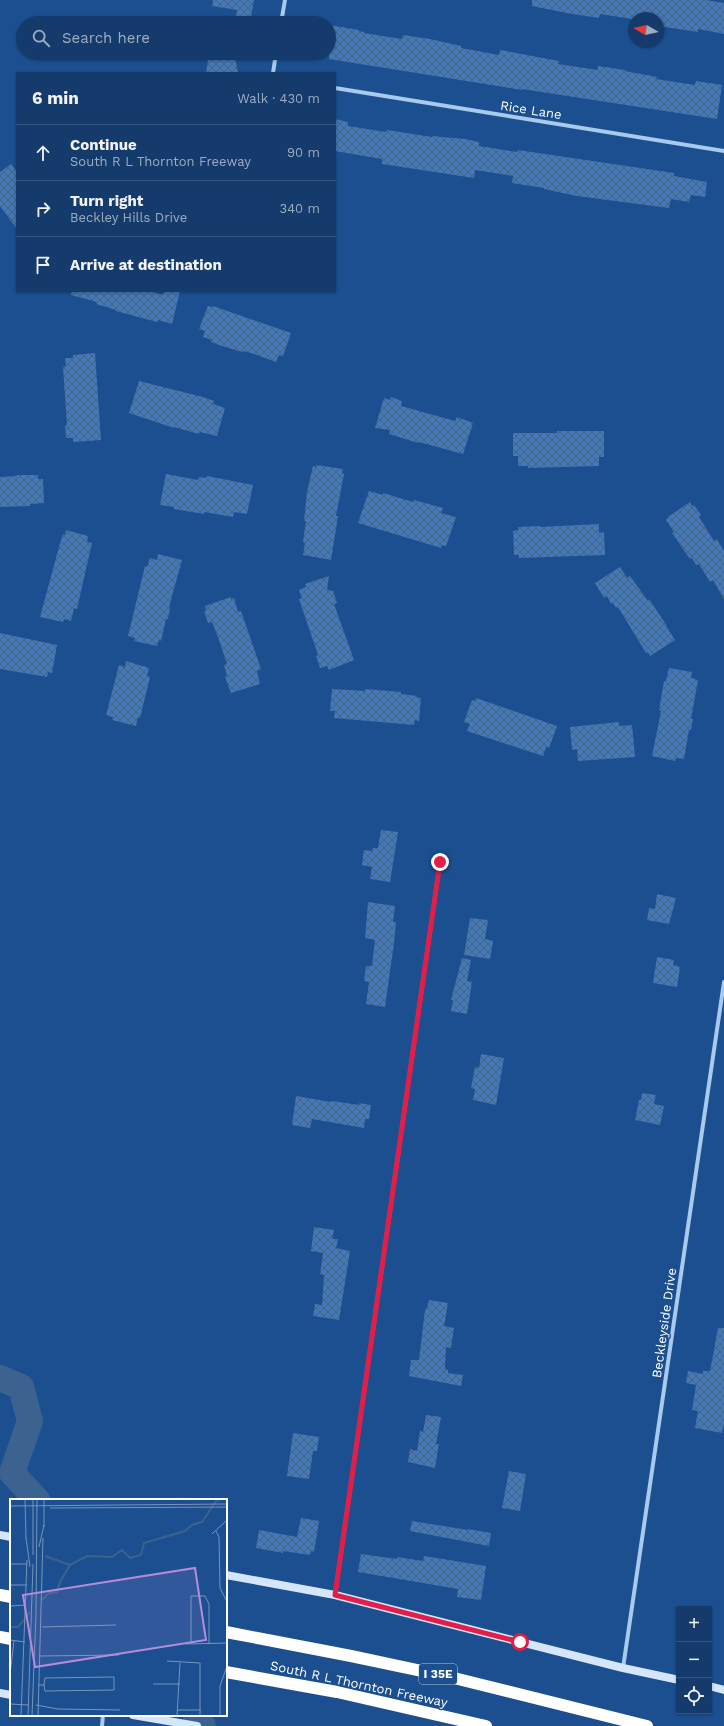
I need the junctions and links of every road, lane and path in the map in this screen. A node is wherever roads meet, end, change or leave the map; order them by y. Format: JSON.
{"nodes":[{"id":1,"x":285,"y":0,"type":"edge"},
{"id":2,"x":282,"y":16,"type":"edge"},
{"id":3,"x":275,"y":60,"type":"edge"},
{"id":4,"x":273,"y":72,"type":"edge"},
{"id":5,"x":336,"y":88,"type":"edge"},
{"id":6,"x":724,"y":152,"type":"edge"},
{"id":7,"x":440,"y":862,"type":"dead end"},
{"id":8,"x":724,"y":982,"type":"edge"},
{"id":9,"x":0,"y":1535,"type":"edge"},
{"id":10,"x":10,"y":1537,"type":"edge"},
{"id":11,"x":227,"y":1575,"type":"edge"},
{"id":12,"x":0,"y":1595,"type":"edge"},
{"id":13,"x":335,"y":1595,"type":"junction"},
{"id":14,"x":10,"y":1597,"type":"edge"},
{"id":15,"x":227,"y":1632,"type":"edge"},
{"id":16,"x":0,"y":1637,"type":"edge"},
{"id":17,"x":10,"y":1639,"type":"edge"},
{"id":18,"x":623,"y":1668,"type":"junction"},
{"id":19,"x":227,"y":1672,"type":"edge"},
{"id":20,"x":676,"y":1679,"type":"edge"},
{"id":21,"x":712,"y":1687,"type":"edge"},
{"id":22,"x":724,"y":1690,"type":"edge"},
{"id":23,"x":0,"y":1693,"type":"edge"},
{"id":24,"x":10,"y":1694,"type":"edge"},
{"id":25,"x":103,"y":1716,"type":"edge"},
{"id":26,"x":139,"y":1716,"type":"edge"},
{"id":27,"x":102,"y":1726,"type":"edge"},
{"id":28,"x":197,"y":1726,"type":"edge"},
{"id":29,"x":486,"y":1726,"type":"edge"},
{"id":30,"x":647,"y":1726,"type":"edge"}],
"edges":[{"from":1,"to":2,"type":"street"},
{"from":3,"to":4,"type":"street"},
{"from":5,"to":6,"type":"street","name":"Rice Lane"},
{"from":7,"to":13,"type":"street"},
{"from":8,"to":18,"type":"street","name":"Beckleyside Drive"},
{"from":9,"to":10,"type":"main road"},
{"from":11,"to":13,"type":"main road"},
{"from":12,"to":14,"type":"highway"},
{"from":13,"to":18,"type":"main road"},
{"from":15,"to":30,"type":"highway","name":"South R L Thornton Freeway","number":"I 35E"},
{"from":16,"to":17,"type":"highway"},
{"from":18,"to":20,"type":"main road"},
{"from":19,"to":29,"type":"highway","name":"South R L Thornton Freeway"},
{"from":21,"to":22,"type":"main road"},
{"from":23,"to":24,"type":"main road"},
{"from":25,"to":27,"type":"street"},
{"from":26,"to":28,"type":"main road"}]}
